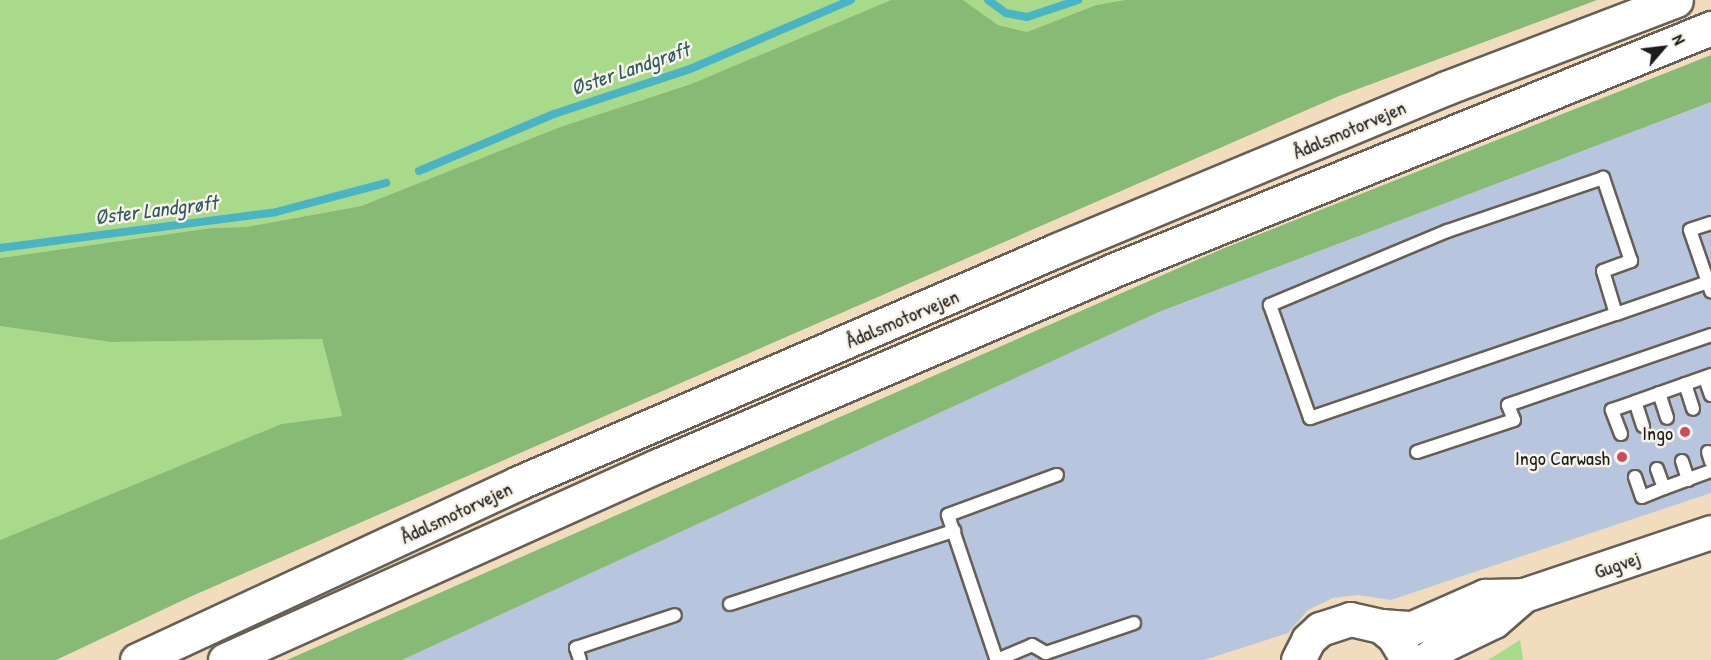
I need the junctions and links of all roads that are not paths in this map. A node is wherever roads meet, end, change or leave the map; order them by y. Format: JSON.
{"nodes":[{"id":1,"x":1676,"y":0,"type":"edge"},
{"id":2,"x":1711,"y":28,"type":"edge"},
{"id":3,"x":1711,"y":223,"type":"edge"},
{"id":4,"x":1710,"y":286,"type":"edge"},
{"id":5,"x":1616,"y":314,"type":"junction"},
{"id":6,"x":1711,"y":335,"type":"edge"},
{"id":7,"x":1708,"y":376,"type":"edge"},
{"id":8,"x":1685,"y":384,"type":"junction"},
{"id":9,"x":1659,"y":393,"type":"junction"},
{"id":10,"x":1711,"y":395,"type":"edge"},
{"id":11,"x":1635,"y":402,"type":"junction"},
{"id":12,"x":1693,"y":409,"type":"dead end"},
{"id":13,"x":1667,"y":418,"type":"dead end"},
{"id":14,"x":1643,"y":426,"type":"dead end"},
{"id":15,"x":1621,"y":434,"type":"dead end"},
{"id":16,"x":1417,"y":452,"type":"dead end"},
{"id":17,"x":1682,"y":460,"type":"dead end"},
{"id":18,"x":1657,"y":469,"type":"dead end"},
{"id":19,"x":1711,"y":471,"type":"edge"},
{"id":20,"x":1057,"y":474,"type":"dead end"},
{"id":21,"x":1635,"y":477,"type":"dead end"},
{"id":22,"x":1688,"y":480,"type":"junction"},
{"id":23,"x":1664,"y":489,"type":"junction"},
{"id":24,"x":954,"y":531,"type":"junction"},
{"id":25,"x":1711,"y":532,"type":"edge"},
{"id":26,"x":1524,"y":595,"type":"junction"},
{"id":27,"x":730,"y":604,"type":"dead end"},
{"id":28,"x":675,"y":615,"type":"dead end"},
{"id":29,"x":1134,"y":623,"type":"dead end"},
{"id":30,"x":1381,"y":627,"type":"junction"},
{"id":31,"x":996,"y":659,"type":"edge"},
{"id":32,"x":138,"y":660,"type":"edge"},
{"id":33,"x":225,"y":660,"type":"edge"},
{"id":34,"x":580,"y":660,"type":"edge"},
{"id":35,"x":1298,"y":660,"type":"edge"},
{"id":36,"x":1408,"y":660,"type":"edge"},
{"id":37,"x":1426,"y":660,"type":"edge"}],
"edges":[{"from":1,"to":32,"type":"main road","name":"Ådalsmotorvejen"},
{"from":2,"to":33,"type":"main road","name":"Ådalsmotorvejen"},
{"from":3,"to":4,"type":"lane"},
{"from":4,"to":5,"type":"lane"},
{"from":5,"to":5,"type":"lane"},
{"from":6,"to":16,"type":"lane"},
{"from":7,"to":8,"type":"lane"},
{"from":7,"to":10,"type":"lane"},
{"from":8,"to":9,"type":"lane"},
{"from":8,"to":12,"type":"lane"},
{"from":9,"to":11,"type":"lane"},
{"from":9,"to":13,"type":"lane"},
{"from":11,"to":14,"type":"lane"},
{"from":11,"to":15,"type":"lane"},
{"from":17,"to":22,"type":"lane"},
{"from":18,"to":23,"type":"lane"},
{"from":19,"to":22,"type":"lane"},
{"from":20,"to":24,"type":"lane"},
{"from":21,"to":23,"type":"lane"},
{"from":22,"to":23,"type":"lane"},
{"from":24,"to":27,"type":"lane"},
{"from":24,"to":31,"type":"lane"},
{"from":25,"to":26,"type":"main road","name":"Gugvej"},
{"from":26,"to":30,"type":"main road","name":"Gugvej"},
{"from":26,"to":37,"type":"main road","name":"Gugvej"},
{"from":28,"to":34,"type":"lane"},
{"from":29,"to":31,"type":"lane"},
{"from":30,"to":35,"type":"main road","name":"Gugvej"},
{"from":30,"to":36,"type":"main road"}]}
